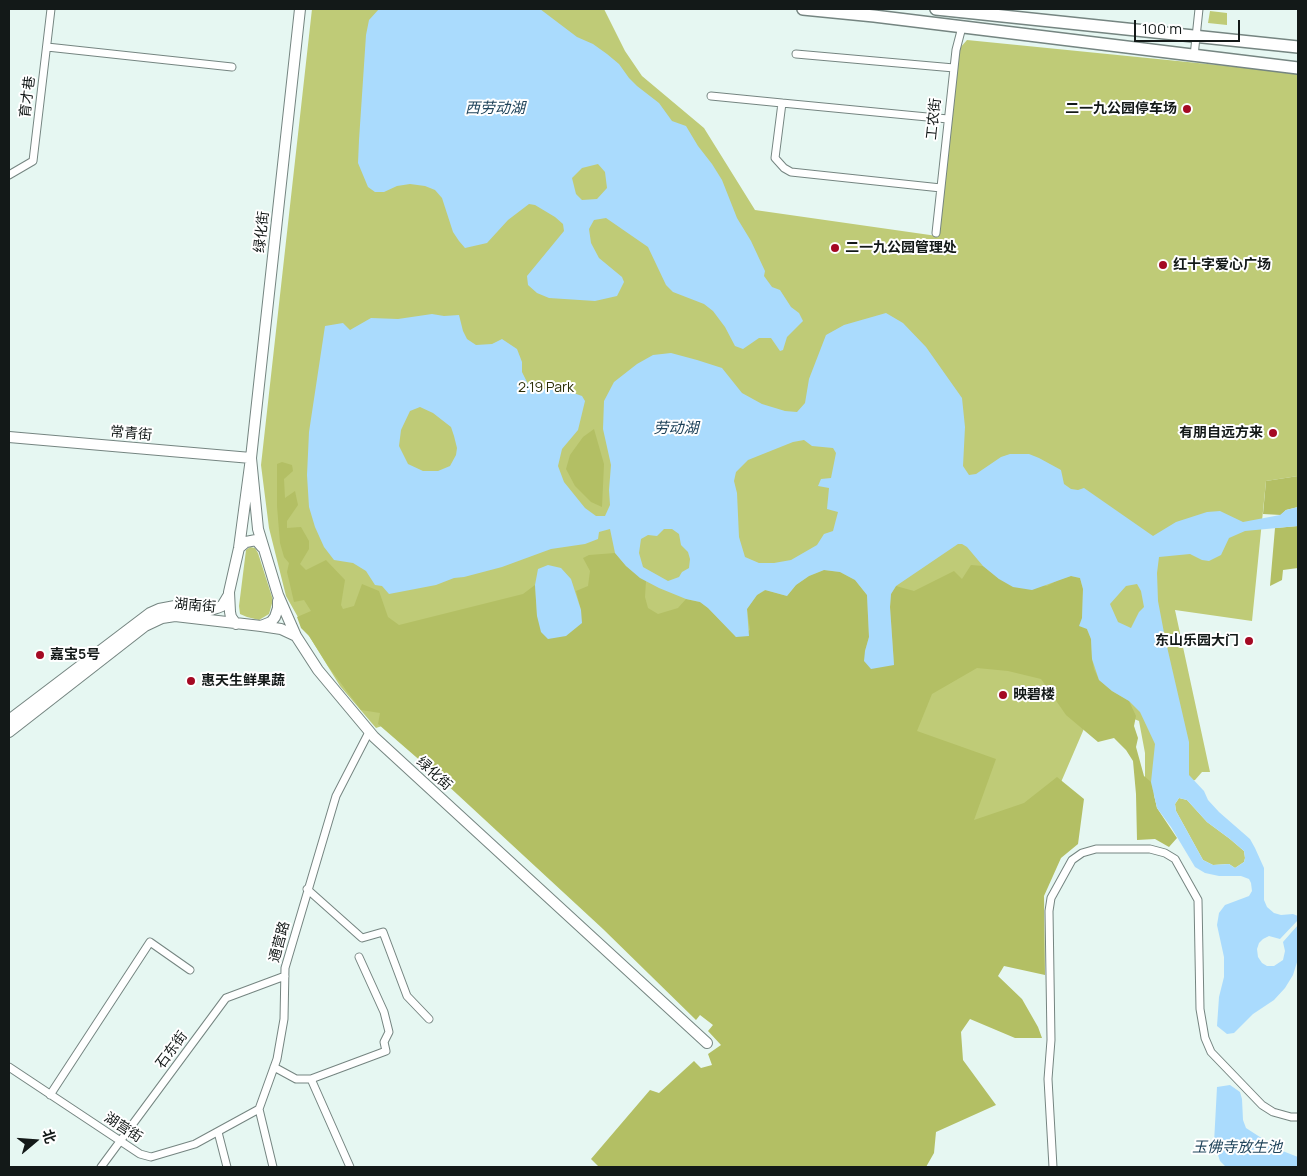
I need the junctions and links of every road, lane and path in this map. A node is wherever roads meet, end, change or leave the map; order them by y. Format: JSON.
{"nodes":[{"id":1,"x":51,"y":9,"type":"edge"},
{"id":2,"x":300,"y":9,"type":"edge"},
{"id":3,"x":803,"y":9,"type":"edge"},
{"id":4,"x":936,"y":9,"type":"edge"},
{"id":5,"x":1199,"y":9,"type":"edge"},
{"id":6,"x":965,"y":10,"type":"edge"},
{"id":7,"x":978,"y":13,"type":"junction"},
{"id":8,"x":962,"y":27,"type":"junction"},
{"id":9,"x":1196,"y":37,"type":"junction"},
{"id":10,"x":47,"y":47,"type":"junction"},
{"id":11,"x":1298,"y":47,"type":"edge"},
{"id":12,"x":796,"y":54,"type":"dead end"},
{"id":13,"x":1194,"y":56,"type":"junction"},
{"id":14,"x":232,"y":67,"type":"dead end"},
{"id":15,"x":954,"y":68,"type":"junction"},
{"id":16,"x":1298,"y":68,"type":"edge"},
{"id":17,"x":711,"y":96,"type":"dead end"},
{"id":18,"x":782,"y":103,"type":"junction"},
{"id":19,"x":948,"y":119,"type":"junction"},
{"id":20,"x":9,"y":175,"type":"edge"},
{"id":21,"x":941,"y":188,"type":"junction"},
{"id":22,"x":936,"y":233,"type":"dead end"},
{"id":23,"x":9,"y":437,"type":"edge"},
{"id":24,"x":251,"y":458,"type":"junction"},
{"id":25,"x":263,"y":547,"type":"junction"},
{"id":26,"x":239,"y":548,"type":"junction"},
{"id":27,"x":229,"y":592,"type":"junction"},
{"id":28,"x":278,"y":595,"type":"junction"},
{"id":29,"x":236,"y":624,"type":"junction"},
{"id":30,"x":261,"y":626,"type":"junction"},
{"id":31,"x":296,"y":636,"type":"junction"},
{"id":32,"x":9,"y":720,"type":"edge"},
{"id":33,"x":9,"y":732,"type":"edge"},
{"id":34,"x":369,"y":732,"type":"junction"},
{"id":35,"x":308,"y":889,"type":"junction"},
{"id":36,"x":359,"y":957,"type":"dead end"},
{"id":37,"x":190,"y":970,"type":"dead end"},
{"id":38,"x":284,"y":976,"type":"junction"},
{"id":39,"x":429,"y":1019,"type":"dead end"},
{"id":40,"x":707,"y":1043,"type":"dead end"},
{"id":41,"x":9,"y":1067,"type":"edge"},
{"id":42,"x":274,"y":1067,"type":"junction"},
{"id":43,"x":311,"y":1079,"type":"junction"},
{"id":44,"x":50,"y":1094,"type":"junction"},
{"id":45,"x":259,"y":1109,"type":"junction"},
{"id":46,"x":1298,"y":1118,"type":"edge"},
{"id":47,"x":218,"y":1132,"type":"junction"},
{"id":48,"x":120,"y":1141,"type":"junction"},
{"id":49,"x":101,"y":1167,"type":"edge"},
{"id":50,"x":227,"y":1167,"type":"edge"},
{"id":51,"x":273,"y":1167,"type":"edge"},
{"id":52,"x":350,"y":1167,"type":"edge"},
{"id":53,"x":1053,"y":1167,"type":"edge"}],
"edges":[{"from":1,"to":10,"type":"street","name":"育才巷"},
{"from":2,"to":24,"type":"main road","name":"绿化街"},
{"from":3,"to":8,"type":"main road"},
{"from":4,"to":6,"type":"main road"},
{"from":5,"to":9,"type":"street"},
{"from":6,"to":7,"type":"main road"},
{"from":6,"to":8,"type":"main road","name":"工农街"},
{"from":7,"to":8,"type":"main road"},
{"from":7,"to":9,"type":"main road"},
{"from":8,"to":13,"type":"main road"},
{"from":8,"to":15,"type":"street","name":"工农街"},
{"from":9,"to":11,"type":"main road"},
{"from":9,"to":13,"type":"street"},
{"from":10,"to":14,"type":"street"},
{"from":10,"to":20,"type":"street","name":"育才巷"},
{"from":12,"to":15,"type":"street"},
{"from":13,"to":16,"type":"main road"},
{"from":15,"to":19,"type":"street","name":"工农街"},
{"from":17,"to":18,"type":"street"},
{"from":18,"to":19,"type":"street"},
{"from":18,"to":21,"type":"street"},
{"from":19,"to":21,"type":"street","name":"工农街"},
{"from":21,"to":22,"type":"street","name":"工农街"},
{"from":23,"to":24,"type":"main road","name":"常青街"},
{"from":24,"to":25,"type":"main road","name":"绿化街"},
{"from":24,"to":26,"type":"main road","name":"绿化街"},
{"from":25,"to":26,"type":"main road"},
{"from":25,"to":28,"type":"main road","name":"绿化街"},
{"from":26,"to":27,"type":"main road","name":"绿化街"},
{"from":27,"to":29,"type":"main road","name":"绿化街"},
{"from":27,"to":32,"type":"main road","name":"湖南街"},
{"from":28,"to":30,"type":"main road"},
{"from":28,"to":31,"type":"main road","name":"绿化街"},
{"from":29,"to":30,"type":"main road","name":"湖南街"},
{"from":29,"to":33,"type":"main road","name":"湖南街"},
{"from":30,"to":31,"type":"main road","name":"湖南街"},
{"from":31,"to":34,"type":"main road","name":"绿化街"},
{"from":34,"to":35,"type":"street","name":"通营路"},
{"from":34,"to":40,"type":"main road","name":"绿化街"},
{"from":35,"to":38,"type":"street","name":"通营路"},
{"from":35,"to":39,"type":"street"},
{"from":36,"to":43,"type":"street"},
{"from":37,"to":44,"type":"street"},
{"from":38,"to":42,"type":"street","name":"通营路"},
{"from":38,"to":48,"type":"street","name":"石东街"},
{"from":41,"to":44,"type":"street","name":"湖营街"},
{"from":42,"to":43,"type":"street"},
{"from":42,"to":45,"type":"street","name":"通营路"},
{"from":43,"to":52,"type":"street"},
{"from":44,"to":48,"type":"street","name":"湖营街"},
{"from":45,"to":47,"type":"street","name":"湖营街"},
{"from":45,"to":51,"type":"street"},
{"from":46,"to":53,"type":"street"},
{"from":47,"to":48,"type":"street","name":"湖营街"},
{"from":47,"to":50,"type":"street"},
{"from":48,"to":49,"type":"street","name":"石东街"}]}
